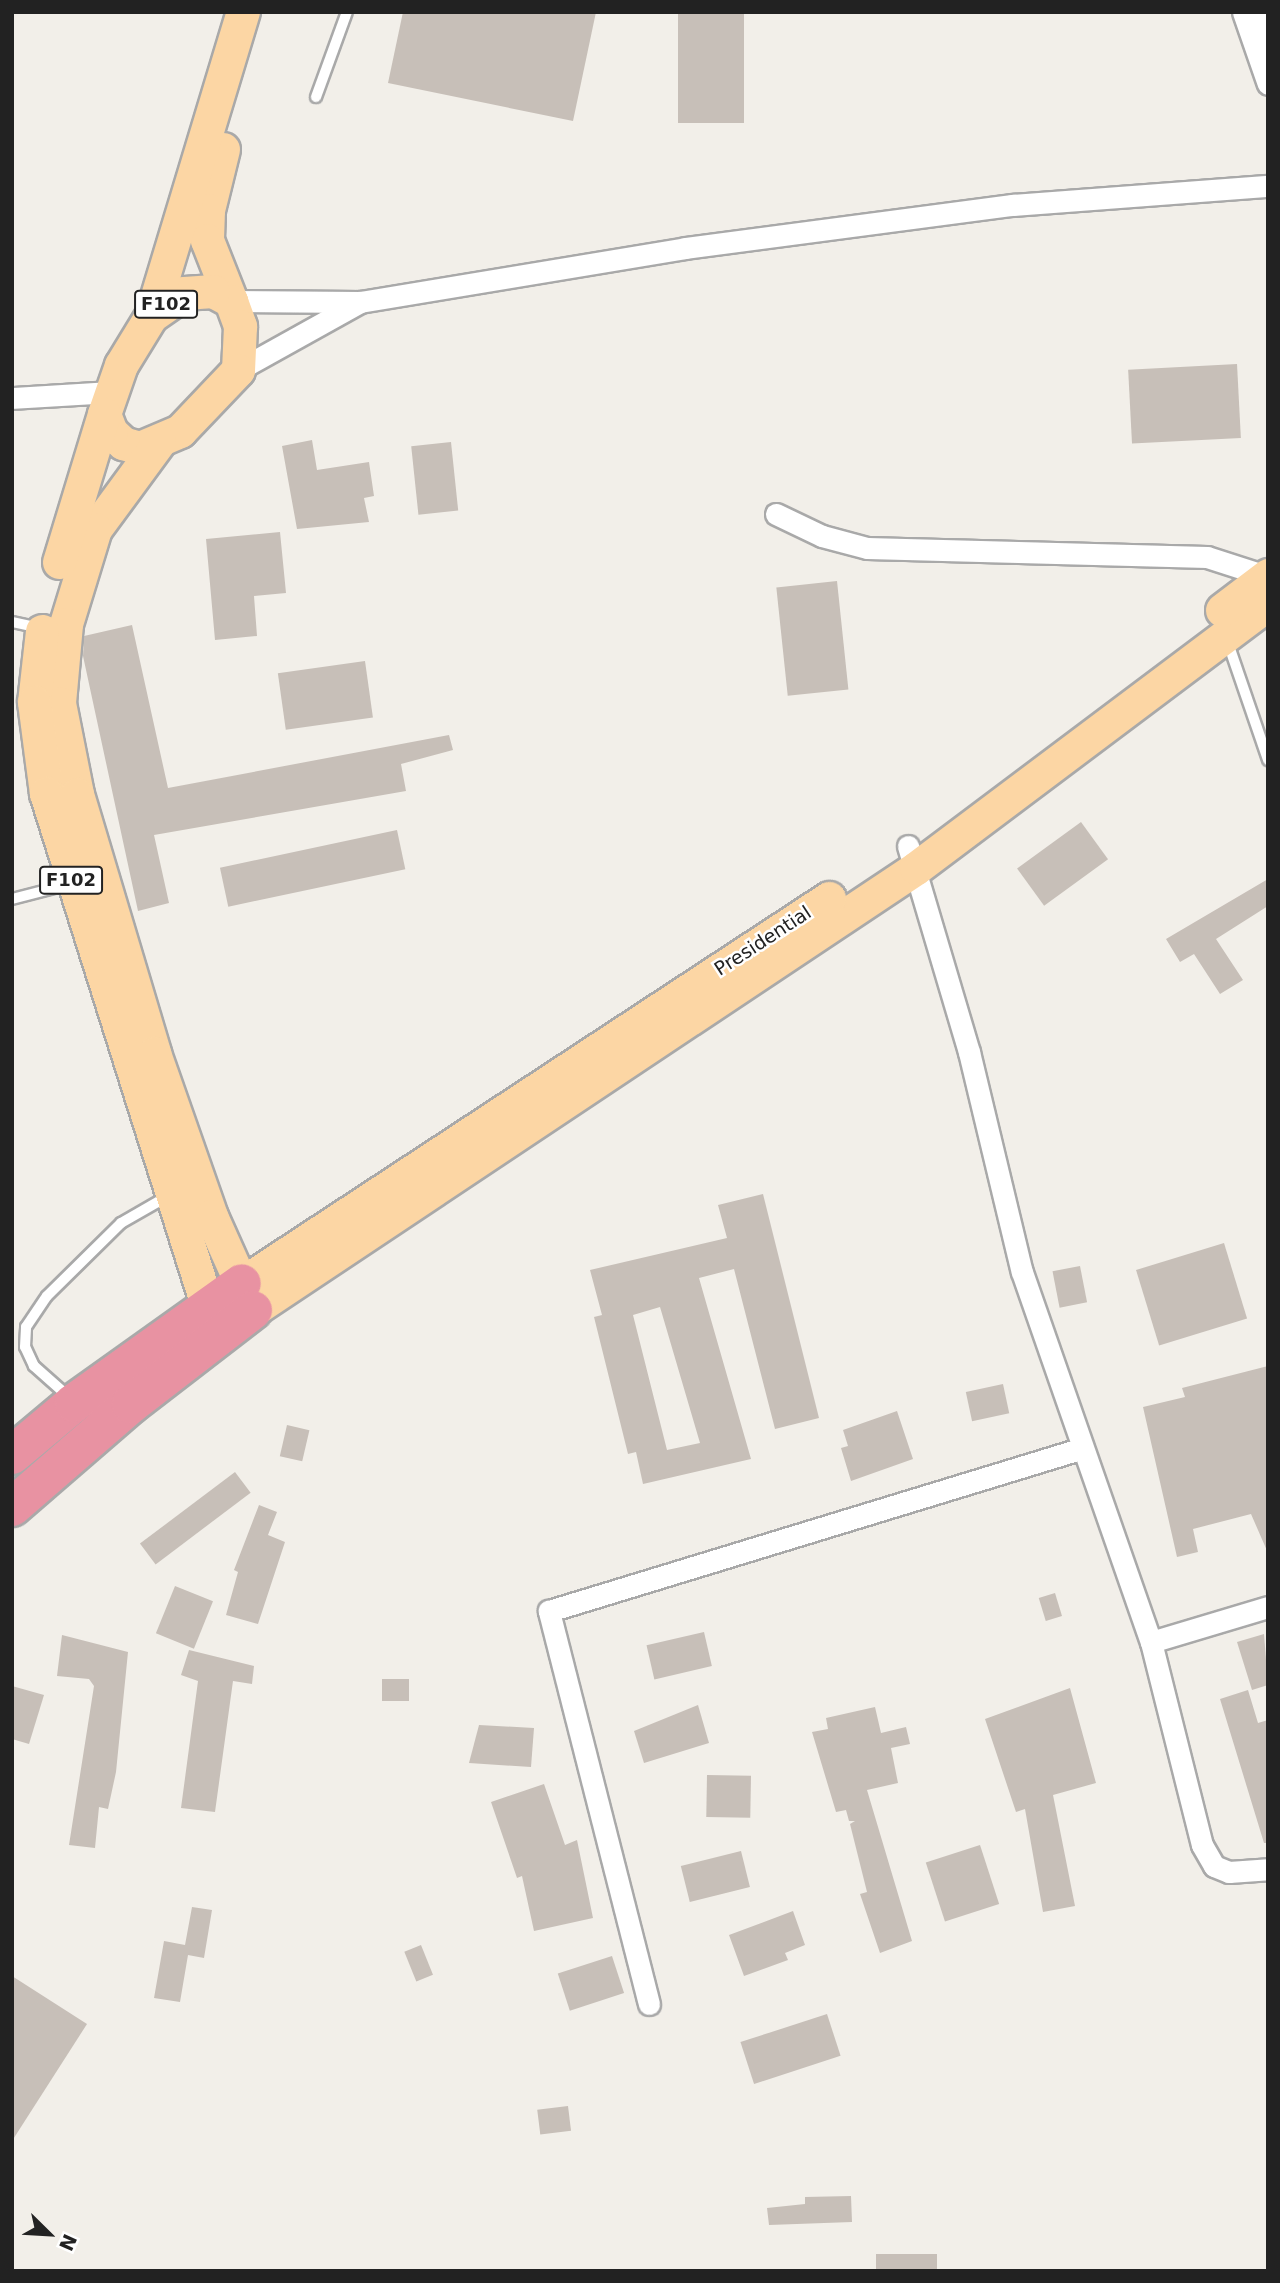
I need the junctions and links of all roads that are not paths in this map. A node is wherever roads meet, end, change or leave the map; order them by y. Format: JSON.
{"nodes":[{"id":1,"x":243,"y":12,"type":"edge"},
{"id":2,"x":265,"y":12,"type":"edge"},
{"id":3,"x":347,"y":12,"type":"edge"},
{"id":4,"x":1243,"y":12,"type":"edge"},
{"id":5,"x":1259,"y":12,"type":"edge"},
{"id":6,"x":1268,"y":39,"type":"edge"},
{"id":7,"x":1268,"y":84,"type":"edge"},
{"id":8,"x":316,"y":97,"type":"dead end"},
{"id":9,"x":1268,"y":186,"type":"edge"},
{"id":10,"x":231,"y":301,"type":"junction"},
{"id":11,"x":360,"y":302,"type":"junction"},
{"id":12,"x":151,"y":316,"type":"junction"},
{"id":13,"x":238,"y":370,"type":"junction"},
{"id":14,"x":12,"y":398,"type":"edge"},
{"id":15,"x":107,"y":403,"type":"junction"},
{"id":16,"x":159,"y":442,"type":"junction"},
{"id":17,"x":776,"y":514,"type":"dead end"},
{"id":18,"x":1267,"y":585,"type":"edge"},
{"id":19,"x":28,"y":625,"type":"edge"},
{"id":20,"x":1225,"y":634,"type":"junction"},
{"id":21,"x":1268,"y":761,"type":"edge"},
{"id":22,"x":912,"y":857,"type":"junction"},
{"id":23,"x":72,"y":883,"type":"junction"},
{"id":24,"x":12,"y":899,"type":"edge"},
{"id":25,"x":168,"y":1195,"type":"junction"},
{"id":26,"x":248,"y":1297,"type":"junction"},
{"id":27,"x":212,"y":1322,"type":"junction"},
{"id":28,"x":74,"y":1402,"type":"junction"},
{"id":29,"x":1083,"y":1448,"type":"junction"},
{"id":30,"x":12,"y":1455,"type":"edge"},
{"id":31,"x":12,"y":1507,"type":"edge"},
{"id":32,"x":1268,"y":1607,"type":"edge"},
{"id":33,"x":1151,"y":1642,"type":"junction"},
{"id":34,"x":1268,"y":1869,"type":"edge"},
{"id":35,"x":649,"y":2004,"type":"dead end"}],
"edges":[{"from":1,"to":12,"type":"main road","number":"F102"},
{"from":2,"to":10,"type":"main road","number":"F102"},
{"from":3,"to":8,"type":"lane"},
{"from":4,"to":7,"type":"street"},
{"from":5,"to":6,"type":"street"},
{"from":9,"to":11,"type":"street"},
{"from":10,"to":11,"type":"street"},
{"from":10,"to":12,"type":"main road","number":"F102"},
{"from":10,"to":13,"type":"main road","number":"F102"},
{"from":11,"to":13,"type":"street"},
{"from":12,"to":15,"type":"main road","number":"F102"},
{"from":13,"to":16,"type":"main road","number":"F102"},
{"from":14,"to":15,"type":"street"},
{"from":15,"to":16,"type":"main road","number":"F102"},
{"from":15,"to":19,"type":"main road","number":"F102"},
{"from":16,"to":26,"type":"main road","number":"F102"},
{"from":17,"to":18,"type":"street"},
{"from":18,"to":20,"type":"main road"},
{"from":18,"to":22,"type":"main road"},
{"from":19,"to":23,"type":"main road","number":"F102"},
{"from":20,"to":21,"type":"lane"},
{"from":20,"to":22,"type":"main road"},
{"from":22,"to":26,"type":"main road"},
{"from":22,"to":29,"type":"street"},
{"from":23,"to":24,"type":"lane"},
{"from":23,"to":25,"type":"main road","number":"F102"},
{"from":25,"to":27,"type":"main road","number":"F102"},
{"from":25,"to":28,"type":"lane"},
{"from":26,"to":27,"type":"highway"},
{"from":27,"to":28,"type":"highway"},
{"from":27,"to":31,"type":"highway"},
{"from":28,"to":30,"type":"highway"},
{"from":29,"to":33,"type":"street"},
{"from":29,"to":35,"type":"street"},
{"from":32,"to":33,"type":"street"},
{"from":33,"to":34,"type":"street"}]}
